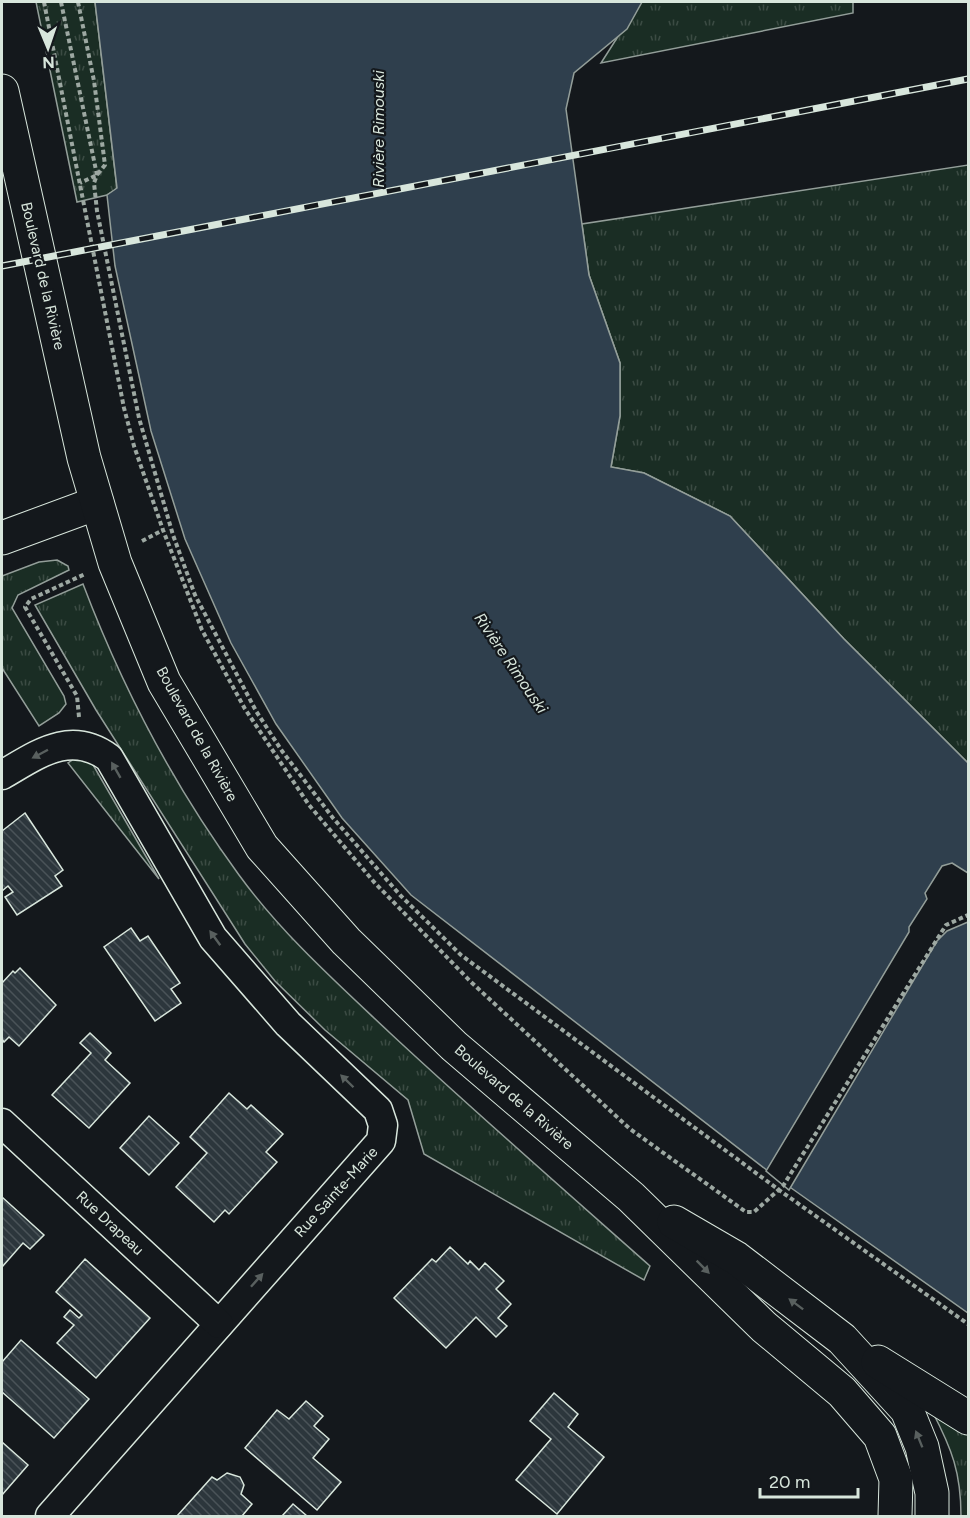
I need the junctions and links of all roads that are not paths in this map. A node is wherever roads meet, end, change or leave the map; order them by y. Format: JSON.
{"nodes":[{"id":1,"x":2,"y":91,"type":"edge"},
{"id":2,"x":97,"y":503,"type":"junction"},
{"id":3,"x":2,"y":538,"type":"edge"},
{"id":4,"x":2,"y":775,"type":"edge"},
{"id":5,"x":2,"y":1123,"type":"edge"},
{"id":6,"x":632,"y":1197,"type":"junction"},
{"id":7,"x":219,"y":1324,"type":"junction"},
{"id":8,"x":842,"y":1339,"type":"junction"},
{"id":9,"x":969,"y":1418,"type":"edge"},
{"id":10,"x":50,"y":1516,"type":"edge"},
{"id":11,"x":895,"y":1516,"type":"edge"},
{"id":12,"x":932,"y":1516,"type":"edge"}],
"edges":[{"from":1,"to":2,"type":"main road","name":"Boulevard de la Rivière"},
{"from":2,"to":3,"type":"main road"},
{"from":2,"to":6,"type":"main road","name":"Boulevard de la Rivière"},
{"from":7,"to":4,"type":"street","name":"Rue Sainte-Marie","one_way":true},
{"from":5,"to":7,"type":"street","name":"Rue Drapeau"},
{"from":8,"to":6,"type":"main road","name":"Boulevard de la Rivière","one_way":true},
{"from":6,"to":11,"type":"main road","name":"Boulevard de la Rivière","one_way":true},
{"from":7,"to":10,"type":"street","name":"Rue Sainte-Marie"},
{"from":8,"to":9,"type":"main road"},
{"from":12,"to":8,"type":"main road","name":"Boulevard de la Rivière","one_way":true}]}
